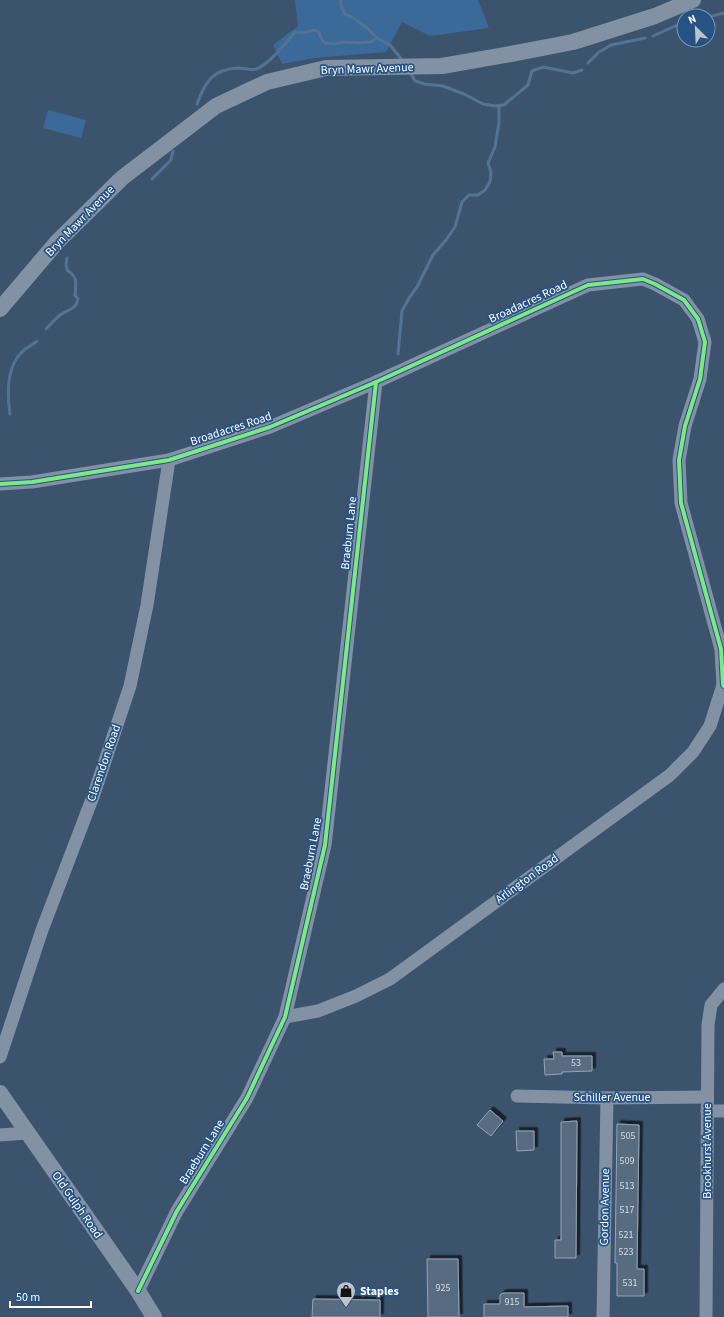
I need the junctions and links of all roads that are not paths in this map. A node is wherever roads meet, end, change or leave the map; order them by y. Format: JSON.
{"nodes":[{"id":1,"x":693,"y":0,"type":"edge"},
{"id":2,"x":0,"y":309,"type":"edge"},
{"id":3,"x":376,"y":382,"type":"junction"},
{"id":4,"x":169,"y":460,"type":"junction"},
{"id":5,"x":0,"y":484,"type":"edge"},
{"id":6,"x":723,"y":686,"type":"edge"},
{"id":7,"x":724,"y":989,"type":"edge"},
{"id":8,"x":285,"y":1017,"type":"junction"},
{"id":9,"x":0,"y":1057,"type":"edge"},
{"id":10,"x":0,"y":1093,"type":"edge"},
{"id":11,"x":517,"y":1096,"type":"dead end"},
{"id":12,"x":707,"y":1097,"type":"junction"},
{"id":13,"x":607,"y":1098,"type":"junction"},
{"id":14,"x":707,"y":1111,"type":"junction"},
{"id":15,"x":724,"y":1111,"type":"edge"},
{"id":16,"x":27,"y":1132,"type":"junction"},
{"id":17,"x":0,"y":1135,"type":"edge"},
{"id":18,"x":138,"y":1291,"type":"junction"},
{"id":19,"x":154,"y":1317,"type":"edge"},
{"id":20,"x":603,"y":1317,"type":"edge"},
{"id":21,"x":706,"y":1317,"type":"edge"}],
"edges":[{"from":1,"to":2,"type":"street","name":"Bryn Mawr Avenue"},
{"from":3,"to":4,"type":"street","name":"Broadacres Road"},
{"from":3,"to":6,"type":"street","name":"Broadacres Road"},
{"from":3,"to":8,"type":"street","name":"Braeburn Lane"},
{"from":4,"to":5,"type":"street","name":"Broadacres Road"},
{"from":4,"to":9,"type":"street","name":"Clarendon Road"},
{"from":6,"to":8,"type":"street","name":"Arlington Road"},
{"from":7,"to":12,"type":"street","name":"Brookhurst Avenue"},
{"from":8,"to":18,"type":"street","name":"Braeburn Lane"},
{"from":10,"to":16,"type":"street","name":"Old Gulph Road"},
{"from":11,"to":13,"type":"street","name":"Schiller Avenue"},
{"from":12,"to":13,"type":"street","name":"Schiller Avenue"},
{"from":12,"to":14,"type":"street","name":"Brookhurst Avenue"},
{"from":13,"to":20,"type":"street","name":"Gordon Avenue"},
{"from":14,"to":15,"type":"street"},
{"from":14,"to":21,"type":"street","name":"Brookhurst Avenue"},
{"from":16,"to":17,"type":"street"},
{"from":16,"to":18,"type":"street","name":"Old Gulph Road"},
{"from":18,"to":19,"type":"street","name":"Old Gulph Road"}]}
